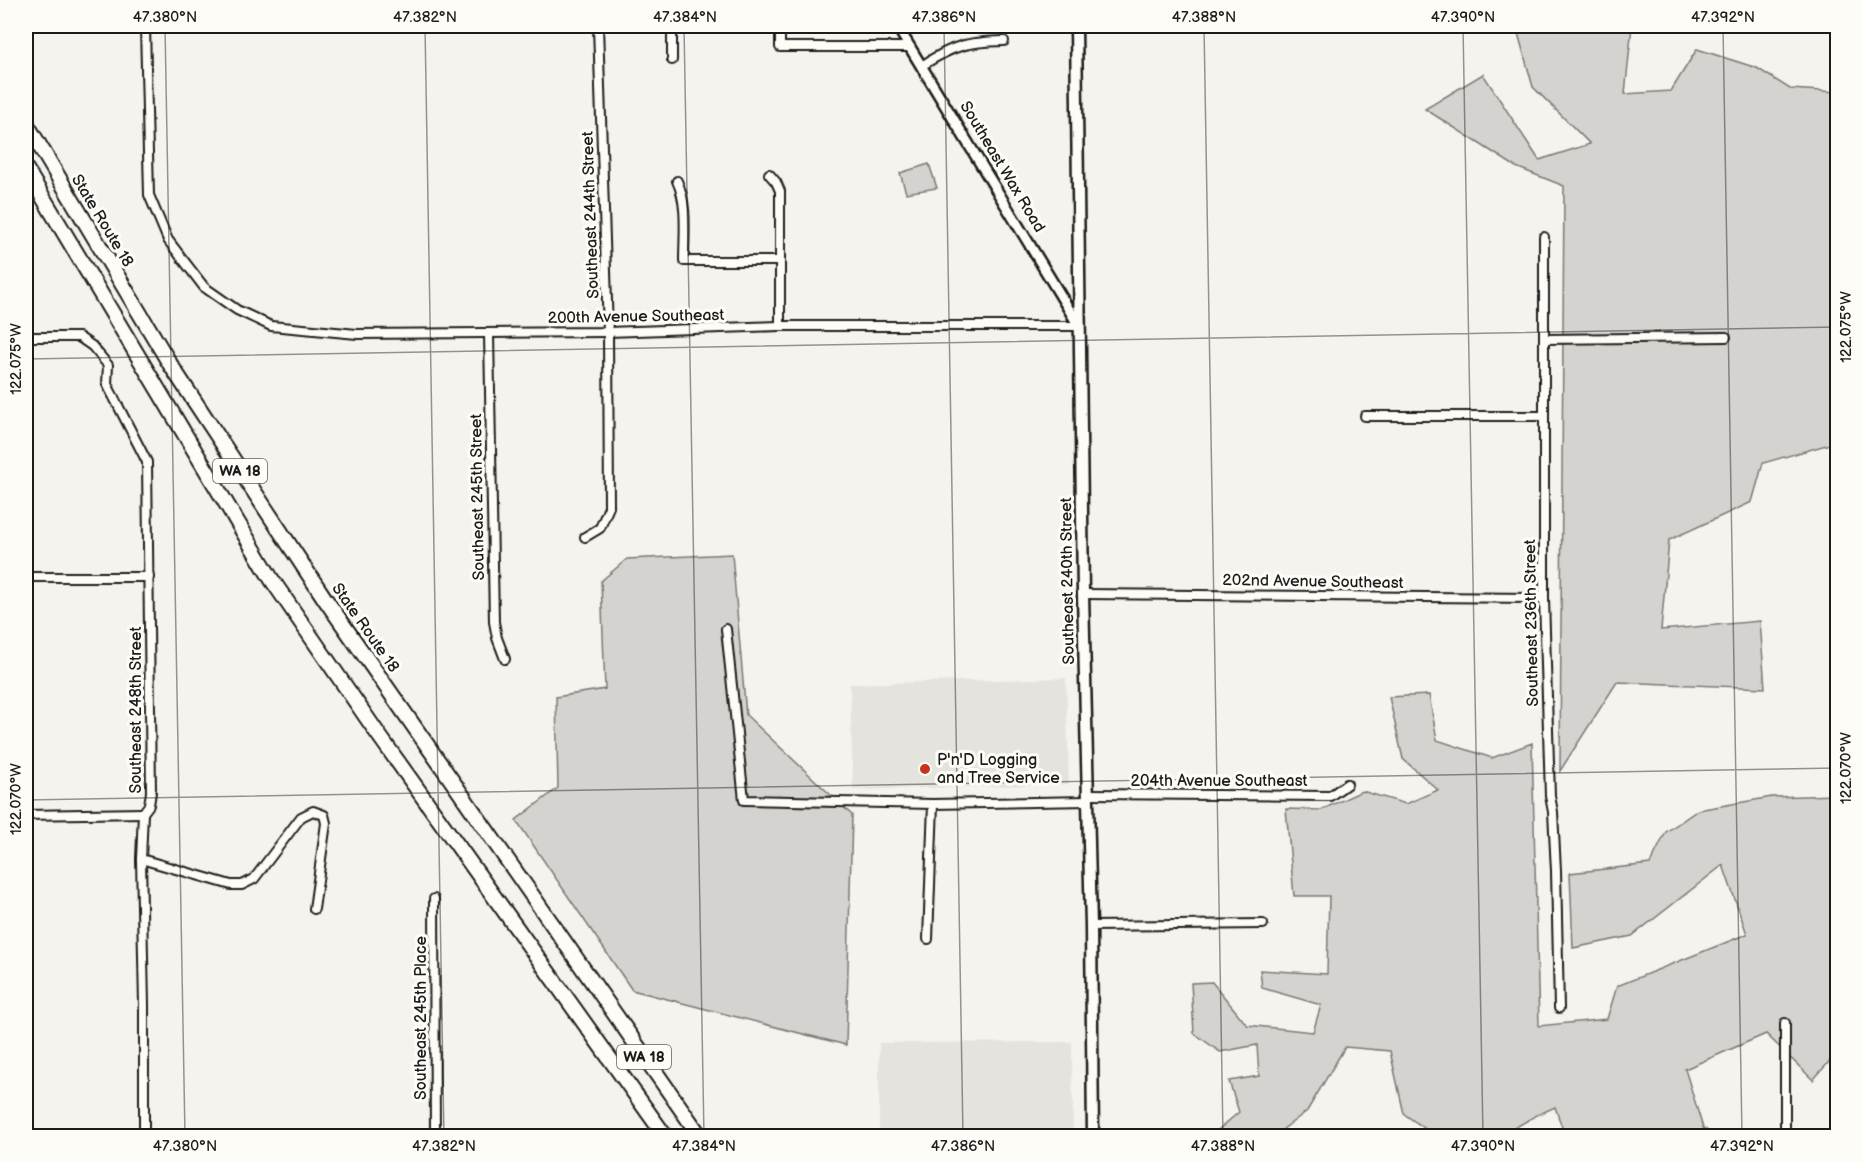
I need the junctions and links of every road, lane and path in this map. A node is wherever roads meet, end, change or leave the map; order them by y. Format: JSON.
{"nodes":[{"id":1,"x":145,"y":26,"type":"edge"},
{"id":2,"x":598,"y":26,"type":"edge"},
{"id":3,"x":672,"y":26,"type":"edge"},
{"id":4,"x":780,"y":26,"type":"edge"},
{"id":5,"x":897,"y":26,"type":"edge"},
{"id":6,"x":1076,"y":26,"type":"edge"},
{"id":7,"x":1004,"y":41,"type":"dead end"},
{"id":8,"x":910,"y":47,"type":"junction"},
{"id":9,"x":672,"y":60,"type":"dead end"},
{"id":10,"x":923,"y":65,"type":"junction"},
{"id":11,"x":26,"y":123,"type":"edge"},
{"id":12,"x":26,"y":169,"type":"edge"},
{"id":13,"x":769,"y":174,"type":"dead end"},
{"id":14,"x":676,"y":181,"type":"dead end"},
{"id":15,"x":1544,"y":237,"type":"dead end"},
{"id":16,"x":780,"y":261,"type":"junction"},
{"id":17,"x":780,"y":326,"type":"junction"},
{"id":18,"x":1079,"y":326,"type":"junction"},
{"id":19,"x":608,"y":332,"type":"junction"},
{"id":20,"x":489,"y":333,"type":"junction"},
{"id":21,"x":26,"y":337,"type":"edge"},
{"id":22,"x":1726,"y":337,"type":"dead end"},
{"id":23,"x":1544,"y":339,"type":"junction"},
{"id":24,"x":1365,"y":416,"type":"dead end"},
{"id":25,"x":1544,"y":416,"type":"junction"},
{"id":26,"x":585,"y":537,"type":"dead end"},
{"id":27,"x":26,"y":577,"type":"edge"},
{"id":28,"x":149,"y":577,"type":"junction"},
{"id":29,"x":1083,"y":594,"type":"junction"},
{"id":30,"x":1544,"y":598,"type":"junction"},
{"id":31,"x":726,"y":629,"type":"dead end"},
{"id":32,"x":505,"y":659,"type":"dead end"},
{"id":33,"x":1347,"y":784,"type":"dead end"},
{"id":34,"x":1088,"y":798,"type":"junction"},
{"id":35,"x":933,"y":804,"type":"junction"},
{"id":36,"x":143,"y":813,"type":"junction"},
{"id":37,"x":26,"y":815,"type":"edge"},
{"id":38,"x":141,"y":859,"type":"junction"},
{"id":39,"x":434,"y":899,"type":"dead end"},
{"id":40,"x":314,"y":909,"type":"dead end"},
{"id":41,"x":1263,"y":924,"type":"dead end"},
{"id":42,"x":1091,"y":926,"type":"junction"},
{"id":43,"x":928,"y":939,"type":"dead end"},
{"id":44,"x":1559,"y":1008,"type":"dead end"},
{"id":45,"x":1785,"y":1023,"type":"dead end"},
{"id":46,"x":144,"y":1137,"type":"edge"},
{"id":47,"x":435,"y":1137,"type":"edge"},
{"id":48,"x":665,"y":1137,"type":"edge"},
{"id":49,"x":700,"y":1137,"type":"edge"},
{"id":50,"x":1093,"y":1137,"type":"edge"},
{"id":51,"x":1785,"y":1137,"type":"edge"}],
"edges":[{"from":1,"to":20,"type":"street","name":"200th Avenue Southeast"},
{"from":2,"to":19,"type":"street","name":"Southeast 244th Street"},
{"from":3,"to":9,"type":"street"},
{"from":4,"to":8,"type":"street"},
{"from":5,"to":8,"type":"street","name":"Southeast Wax Road"},
{"from":6,"to":18,"type":"main road","name":"Southeast 240th Street"},
{"from":7,"to":10,"type":"street"},
{"from":8,"to":10,"type":"street","name":"Southeast Wax Road"},
{"from":10,"to":18,"type":"street","name":"Southeast Wax Road"},
{"from":11,"to":49,"type":"highway","name":"State Route 18","number":"WA 18"},
{"from":12,"to":48,"type":"highway","number":"WA 18"},
{"from":13,"to":16,"type":"street"},
{"from":14,"to":16,"type":"street"},
{"from":15,"to":23,"type":"street","name":"Southeast 236th Street"},
{"from":16,"to":17,"type":"street"},
{"from":17,"to":18,"type":"street","name":"200th Avenue Southeast"},
{"from":17,"to":19,"type":"street","name":"200th Avenue Southeast"},
{"from":18,"to":29,"type":"main road","name":"Southeast 240th Street"},
{"from":19,"to":20,"type":"street","name":"200th Avenue Southeast"},
{"from":19,"to":26,"type":"street","name":"Southeast 244th Street"},
{"from":20,"to":32,"type":"street","name":"Southeast 245th Street"},
{"from":21,"to":28,"type":"street","name":"Southeast 248th Street"},
{"from":22,"to":23,"type":"street"},
{"from":23,"to":25,"type":"street","name":"Southeast 236th Street"},
{"from":24,"to":25,"type":"street"},
{"from":25,"to":30,"type":"street","name":"Southeast 236th Street"},
{"from":27,"to":28,"type":"street"},
{"from":28,"to":36,"type":"street","name":"Southeast 248th Street"},
{"from":29,"to":30,"type":"street","name":"202nd Avenue Southeast"},
{"from":29,"to":34,"type":"main road","name":"Southeast 240th Street"},
{"from":30,"to":44,"type":"street","name":"Southeast 236th Street"},
{"from":31,"to":35,"type":"street","name":"204th Avenue Southeast"},
{"from":33,"to":34,"type":"street","name":"204th Avenue Southeast"},
{"from":34,"to":35,"type":"street","name":"204th Avenue Southeast"},
{"from":34,"to":42,"type":"main road","name":"Southeast 240th Street"},
{"from":35,"to":43,"type":"street"},
{"from":36,"to":37,"type":"street"},
{"from":36,"to":38,"type":"street","name":"Southeast 248th Street"},
{"from":38,"to":40,"type":"street"},
{"from":38,"to":46,"type":"street","name":"Southeast 248th Street"},
{"from":39,"to":47,"type":"street","name":"Southeast 245th Place"},
{"from":41,"to":42,"type":"street"},
{"from":42,"to":50,"type":"main road","name":"Southeast 240th Street"},
{"from":45,"to":51,"type":"street"}]}
